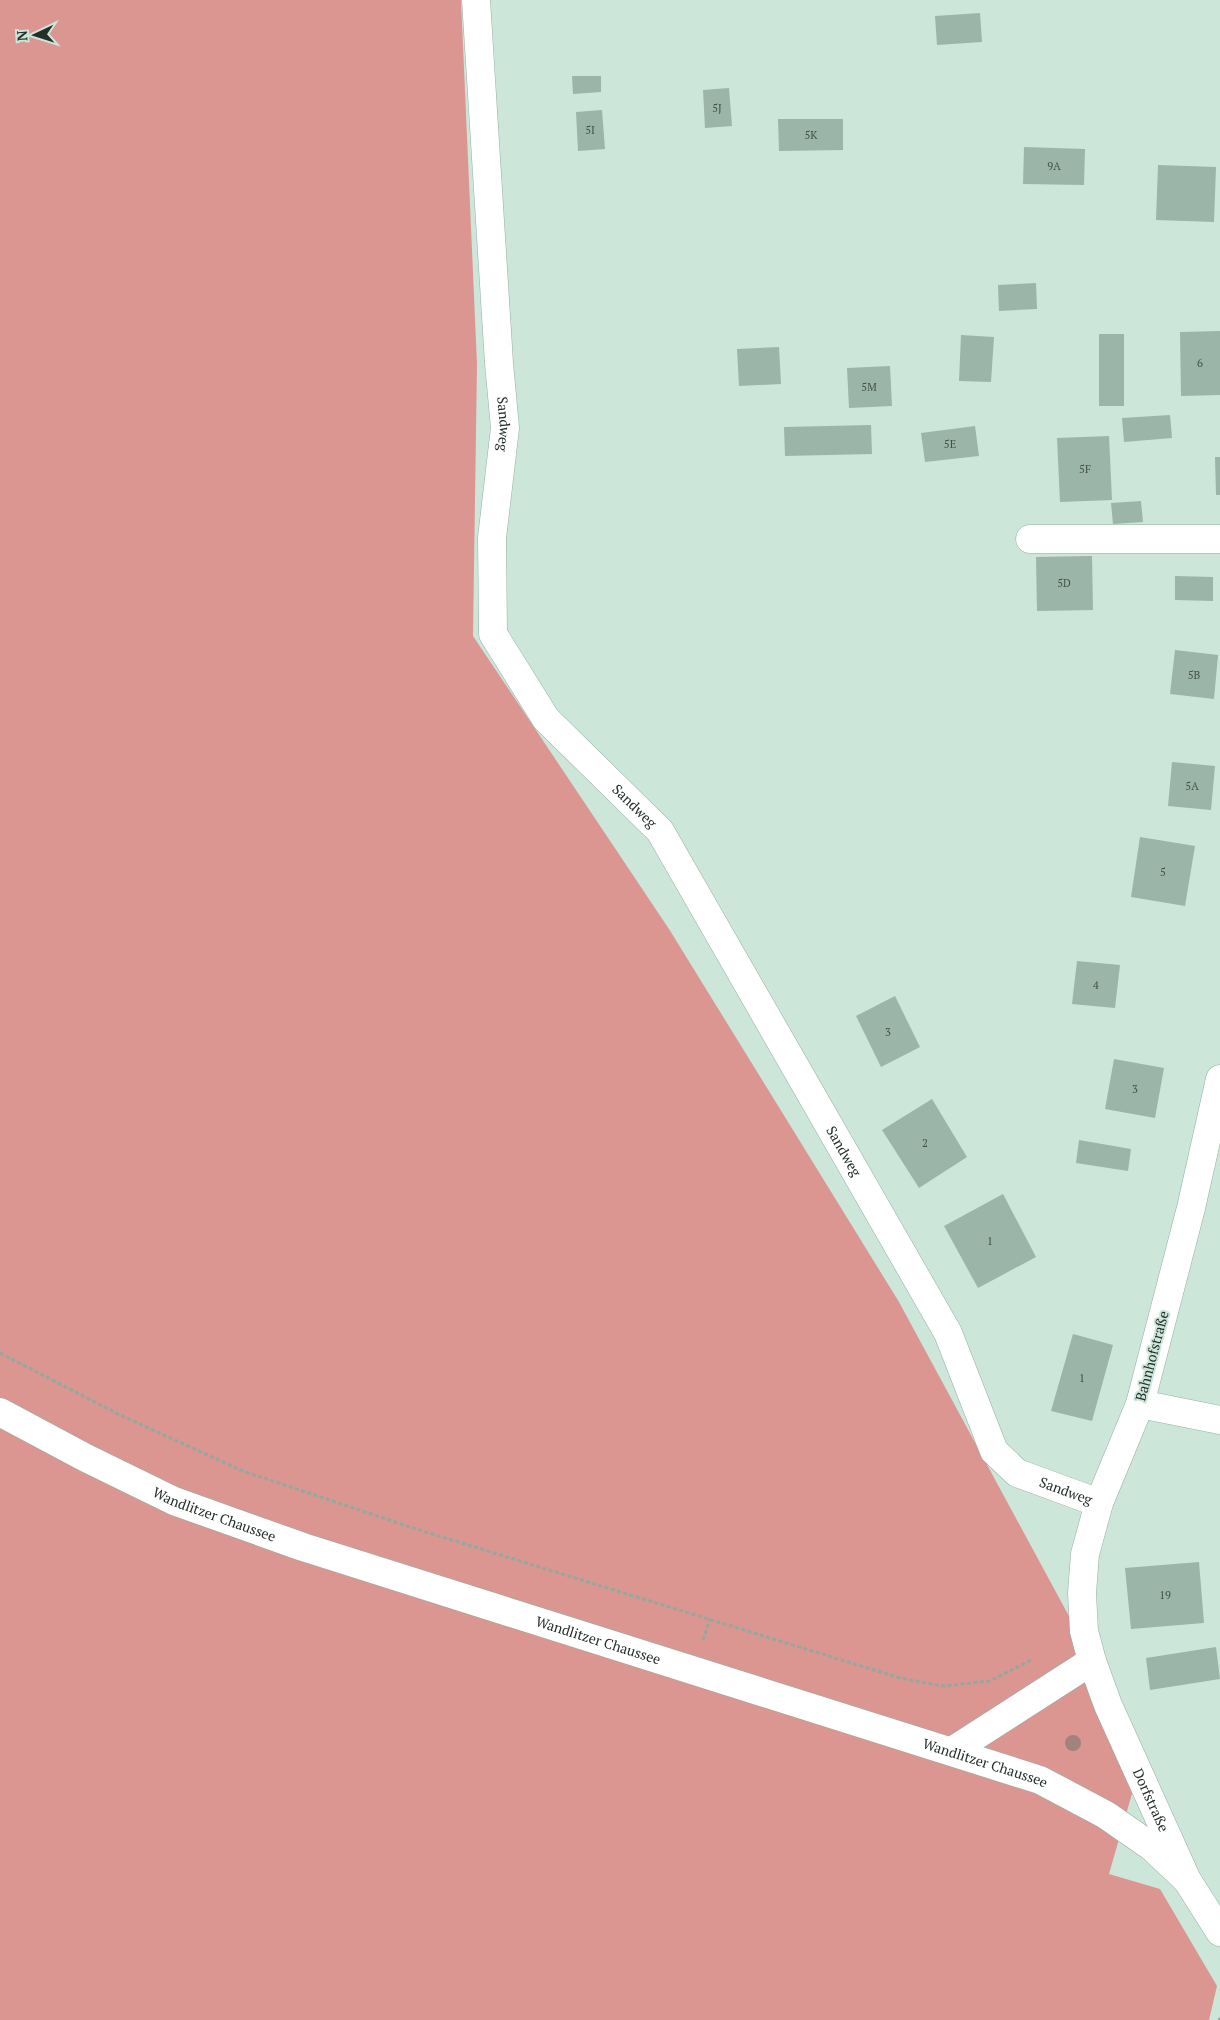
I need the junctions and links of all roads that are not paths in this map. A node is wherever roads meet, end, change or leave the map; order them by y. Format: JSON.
{"nodes":[{"id":1,"x":476,"y":0,"type":"edge"},
{"id":2,"x":1030,"y":539,"type":"dead end"},
{"id":3,"x":1220,"y":540,"type":"edge"},
{"id":4,"x":1220,"y":1078,"type":"edge"},
{"id":5,"x":1140,"y":1404,"type":"junction"},
{"id":6,"x":0,"y":1412,"type":"edge"},
{"id":7,"x":1220,"y":1420,"type":"edge"},
{"id":8,"x":1099,"y":1502,"type":"junction"},
{"id":9,"x":1084,"y":1631,"type":"joint"},
{"id":10,"x":1092,"y":1661,"type":"junction"},
{"id":11,"x":952,"y":1751,"type":"junction"},
{"id":12,"x":1187,"y":1880,"type":"junction"},
{"id":13,"x":1220,"y":1932,"type":"edge"}],
"edges":[{"from":1,"to":8,"type":"street","name":"Sandweg"},
{"from":2,"to":3,"type":"street"},
{"from":4,"to":5,"type":"street","name":"Bahnhofstraße"},
{"from":5,"to":7,"type":"street"},
{"from":5,"to":8,"type":"street","name":"Bahnhofstraße"},
{"from":6,"to":11,"type":"street","name":"Wandlitzer Chaussee"},
{"from":8,"to":9,"type":"street","name":"Bahnhofstraße"},
{"from":9,"to":10,"type":"street","name":"Dorfstraße"},
{"from":10,"to":11,"type":"street"},
{"from":10,"to":12,"type":"street","name":"Dorfstraße"},
{"from":11,"to":12,"type":"street","name":"Wandlitzer Chaussee"},
{"from":12,"to":13,"type":"street","name":"Dorfstraße"}]}
